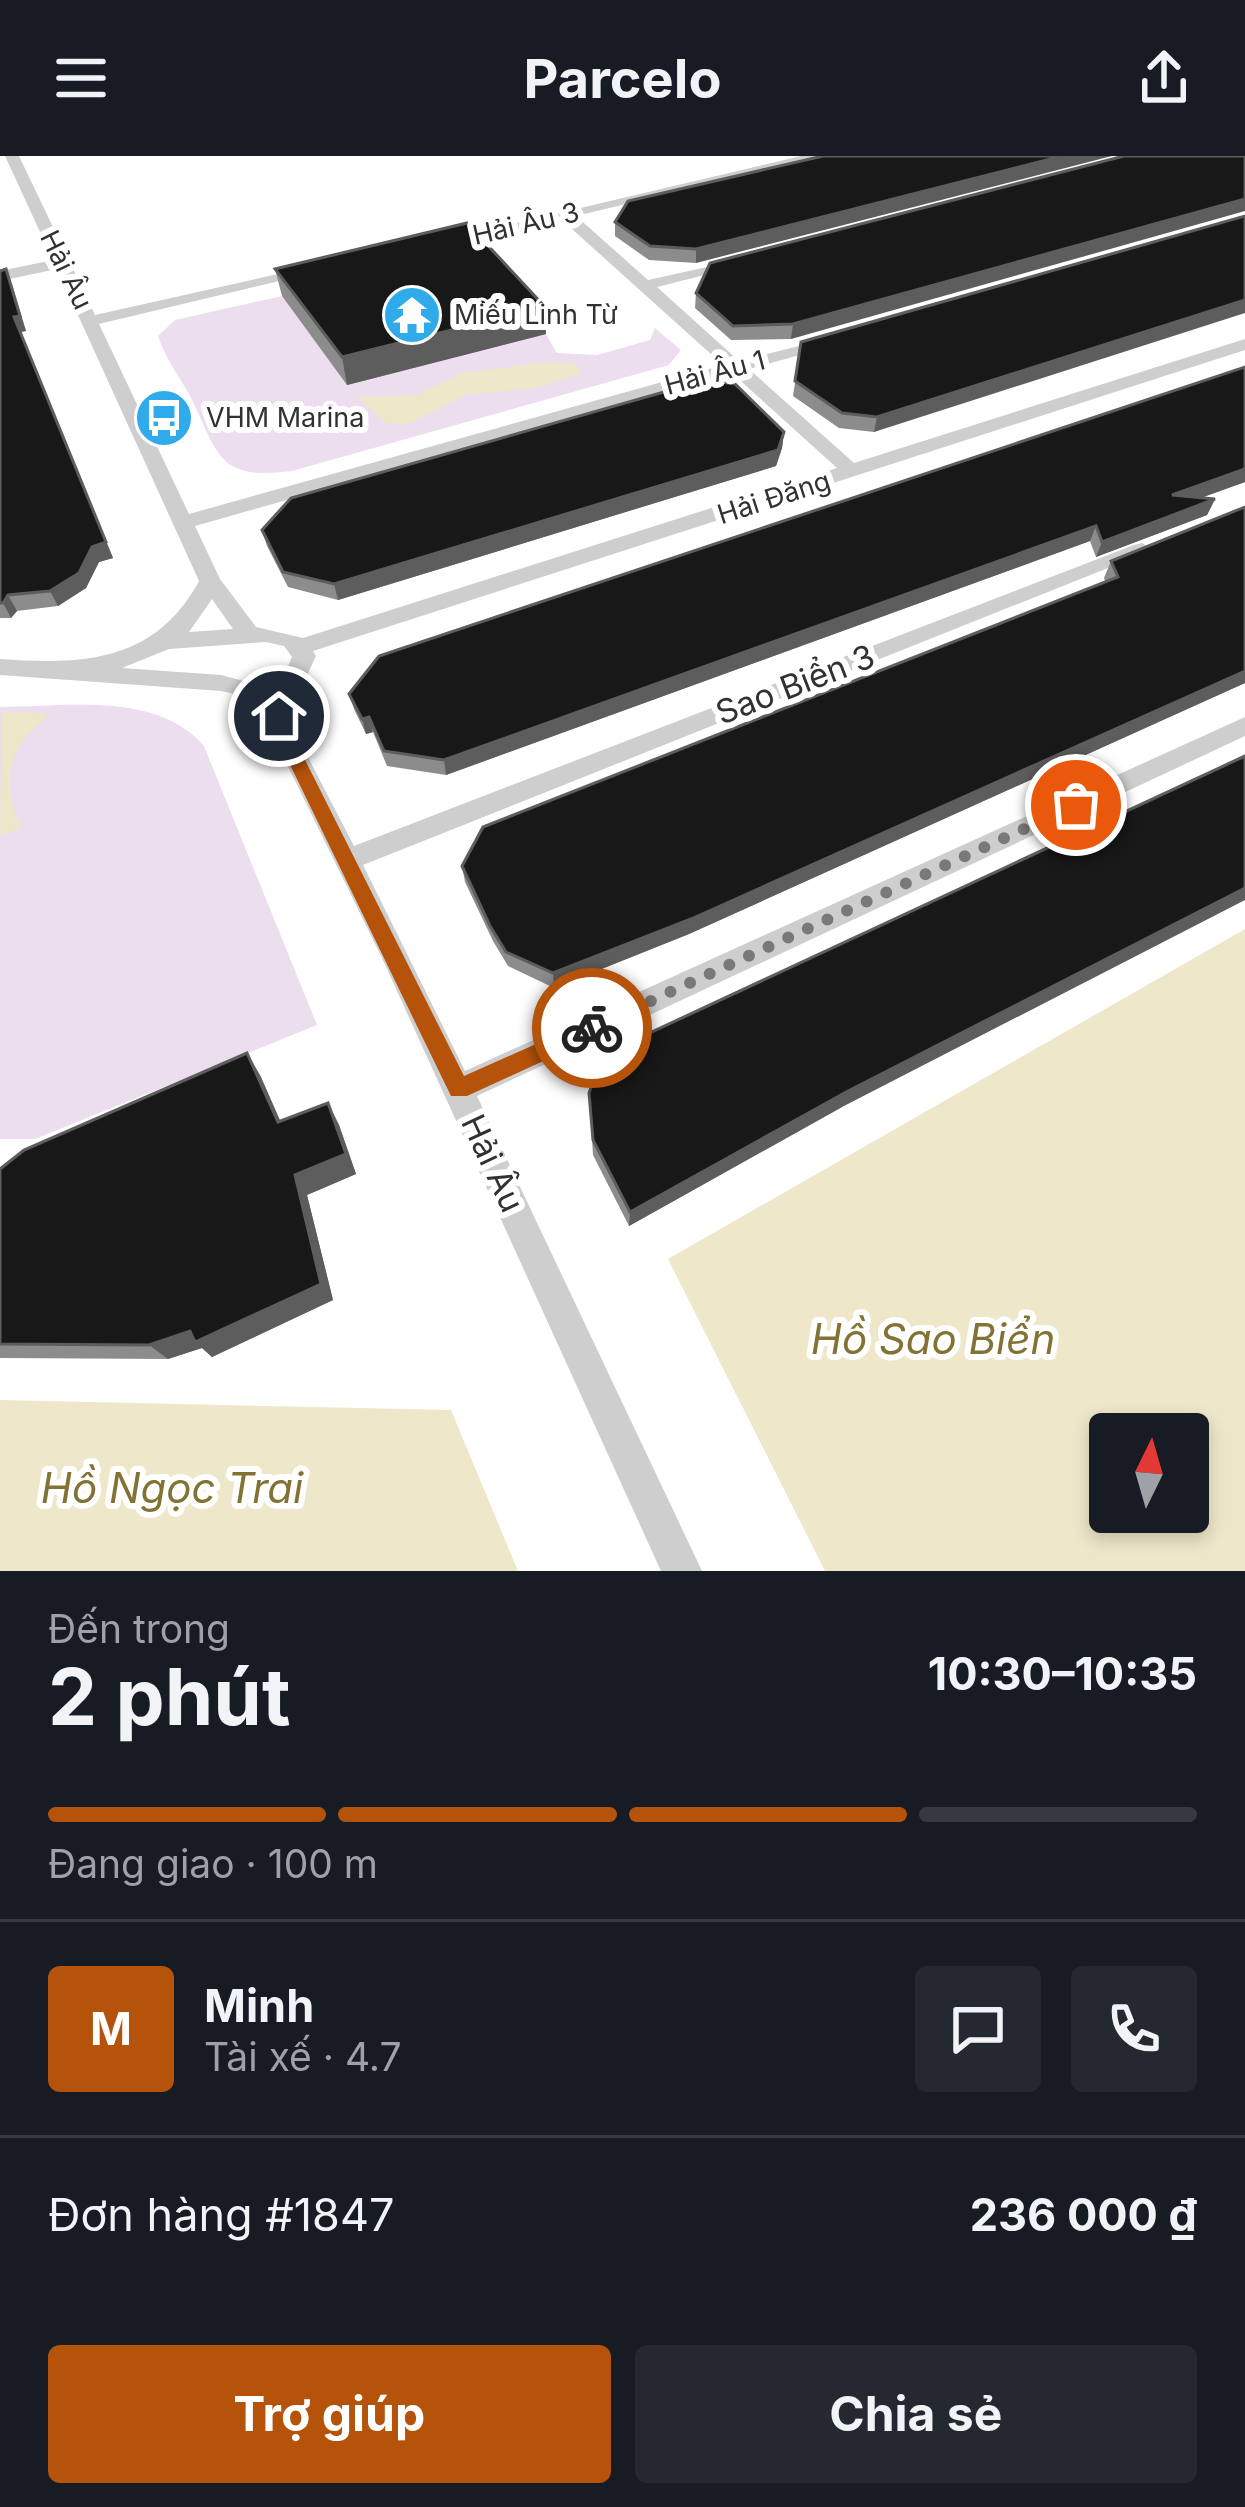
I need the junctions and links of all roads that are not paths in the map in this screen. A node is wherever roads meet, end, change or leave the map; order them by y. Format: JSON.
{"nodes":[{"id":1,"x":12,"y":156,"type":"edge"},
{"id":2,"x":820,"y":156,"type":"edge"},
{"id":3,"x":566,"y":214,"type":"junction"},
{"id":4,"x":413,"y":249,"type":"edge"},
{"id":5,"x":756,"y":257,"type":"edge"},
{"id":6,"x":63,"y":262,"type":"junction"},
{"id":7,"x":326,"y":269,"type":"edge"},
{"id":8,"x":0,"y":276,"type":"edge"},
{"id":9,"x":647,"y":285,"type":"junction"},
{"id":10,"x":91,"y":321,"type":"junction"},
{"id":11,"x":842,"y":337,"type":"edge"},
{"id":12,"x":1245,"y":344,"type":"edge"},
{"id":13,"x":735,"y":368,"type":"junction"},
{"id":14,"x":853,"y":472,"type":"junction"},
{"id":15,"x":184,"y":522,"type":"junction"},
{"id":16,"x":1158,"y":544,"type":"edge"},
{"id":17,"x":210,"y":581,"type":"junction"},
{"id":18,"x":251,"y":636,"type":"junction"},
{"id":19,"x":166,"y":641,"type":"junction"},
{"id":20,"x":301,"y":647,"type":"junction"},
{"id":21,"x":0,"y":667,"type":"edge"},
{"id":22,"x":57,"y":668,"type":"junction"},
{"id":23,"x":221,"y":683,"type":"junction"},
{"id":24,"x":271,"y":691,"type":"junction"},
{"id":25,"x":1245,"y":726,"type":"edge"},
{"id":26,"x":346,"y":860,"type":"junction"},
{"id":27,"x":459,"y":1089,"type":"junction"},
{"id":28,"x":682,"y":1571,"type":"edge"}],
"edges":[{"from":1,"to":6,"type":"lane","name":"Hải Âu"},
{"from":2,"to":3,"type":"lane","name":"Hải Âu 3"},
{"from":3,"to":4,"type":"lane","name":"Hải Âu 3"},
{"from":3,"to":9,"type":"lane"},
{"from":5,"to":9,"type":"lane"},
{"from":6,"to":8,"type":"lane"},
{"from":6,"to":10,"type":"lane","name":"Hải Âu"},
{"from":7,"to":10,"type":"lane"},
{"from":9,"to":13,"type":"lane"},
{"from":10,"to":15,"type":"lane","name":"Hải Âu"},
{"from":11,"to":13,"type":"lane","name":"Hải Âu 1"},
{"from":12,"to":14,"type":"lane","name":"Hải Đăng"},
{"from":13,"to":14,"type":"lane"},
{"from":13,"to":15,"type":"lane","name":"Hải Âu 1"},
{"from":14,"to":20,"type":"lane","name":"Hải Đăng"},
{"from":15,"to":17,"type":"lane","name":"Hải Âu"},
{"from":16,"to":26,"type":"lane","name":"Sao Biển 3"},
{"from":17,"to":18,"type":"lane","name":"Hải Âu"},
{"from":17,"to":19,"type":"lane"},
{"from":18,"to":19,"type":"lane"},
{"from":18,"to":20,"type":"lane"},
{"from":18,"to":23,"type":"lane"},
{"from":19,"to":22,"type":"lane"},
{"from":20,"to":24,"type":"lane"},
{"from":21,"to":22,"type":"lane"},
{"from":22,"to":23,"type":"lane"},
{"from":23,"to":24,"type":"lane"},
{"from":24,"to":26,"type":"lane","name":"Hải Âu"},
{"from":25,"to":27,"type":"lane"},
{"from":26,"to":27,"type":"lane","name":"Hải Âu"},
{"from":27,"to":28,"type":"lane","name":"Hải Âu"}]}
